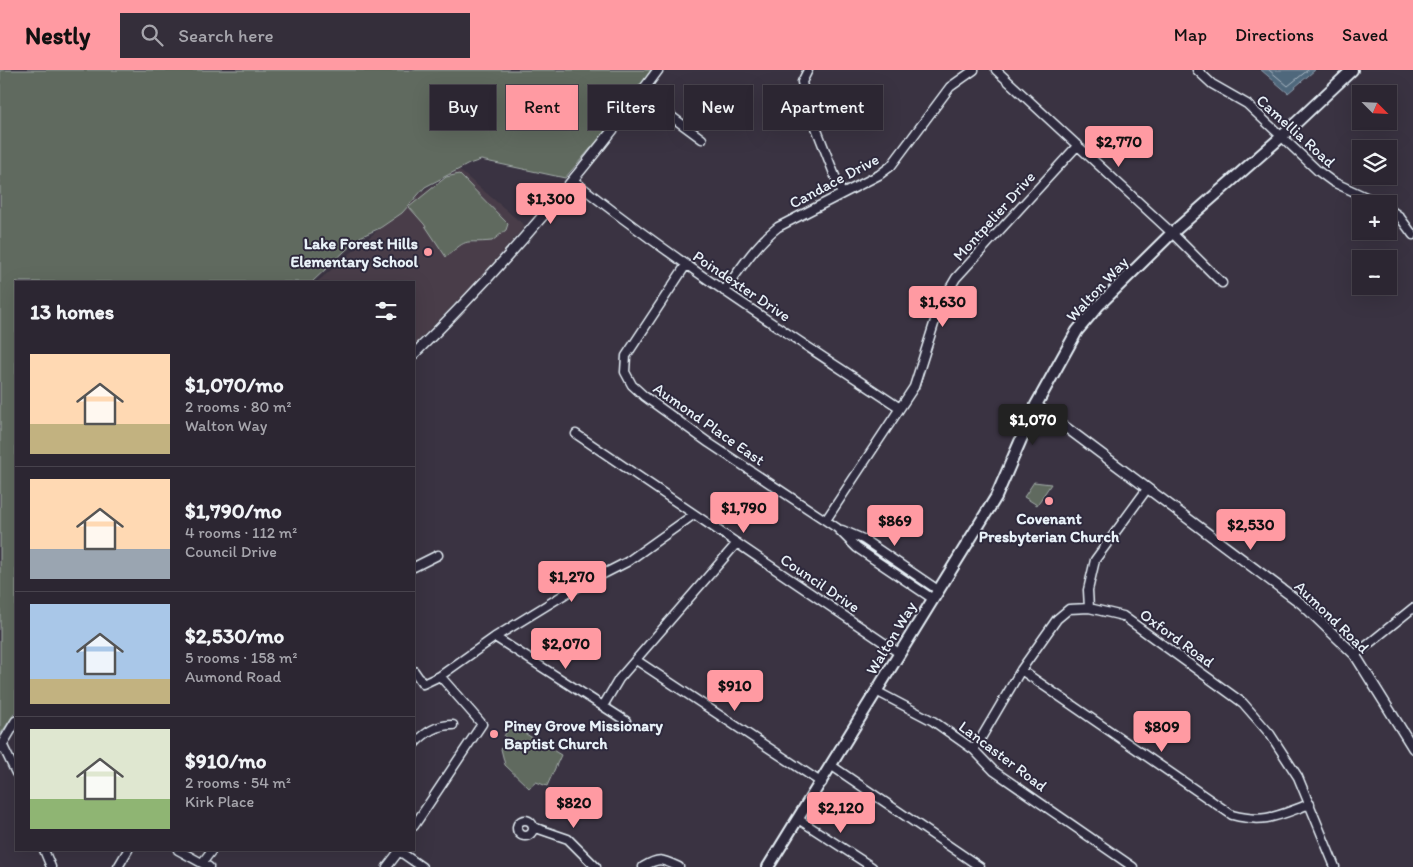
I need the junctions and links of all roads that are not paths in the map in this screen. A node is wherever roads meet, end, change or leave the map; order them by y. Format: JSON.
{"nodes":[{"id":1,"x":658,"y":70,"type":"edge"},
{"id":2,"x":808,"y":70,"type":"edge"},
{"id":3,"x":974,"y":70,"type":"edge"},
{"id":4,"x":996,"y":70,"type":"edge"},
{"id":5,"x":1197,"y":70,"type":"edge"},
{"id":6,"x":1352,"y":70,"type":"edge"},
{"id":7,"x":647,"y":85,"type":"edge"},
{"id":8,"x":674,"y":118,"type":"edge"},
{"id":9,"x":613,"y":130,"type":"edge"},
{"id":10,"x":1280,"y":138,"type":"junction"},
{"id":11,"x":702,"y":139,"type":"dead end"},
{"id":12,"x":1078,"y":145,"type":"junction"},
{"id":13,"x":573,"y":180,"type":"junction"},
{"id":14,"x":842,"y":194,"type":"junction"},
{"id":15,"x":1361,"y":195,"type":"edge"},
{"id":16,"x":1397,"y":215,"type":"edge"},
{"id":17,"x":1172,"y":232,"type":"junction"},
{"id":18,"x":1413,"y":235,"type":"edge"},
{"id":19,"x":686,"y":265,"type":"junction"},
{"id":20,"x":1222,"y":283,"type":"dead end"},
{"id":21,"x":724,"y":290,"type":"junction"},
{"id":22,"x":415,"y":353,"type":"edge"},
{"id":23,"x":1036,"y":406,"type":"junction"},
{"id":24,"x":900,"y":408,"type":"junction"},
{"id":25,"x":576,"y":434,"type":"dead end"},
{"id":26,"x":1148,"y":489,"type":"junction"},
{"id":27,"x":693,"y":514,"type":"junction"},
{"id":28,"x":826,"y":520,"type":"junction"},
{"id":29,"x":838,"y":528,"type":"junction"},
{"id":30,"x":737,"y":543,"type":"junction"},
{"id":31,"x":438,"y":555,"type":"dead end"},
{"id":32,"x":415,"y":566,"type":"edge"},
{"id":33,"x":938,"y":590,"type":"junction"},
{"id":34,"x":933,"y":599,"type":"junction"},
{"id":35,"x":1089,"y":608,"type":"junction"},
{"id":36,"x":1413,"y":608,"type":"edge"},
{"id":37,"x":495,"y":637,"type":"junction"},
{"id":38,"x":899,"y":653,"type":"junction"},
{"id":39,"x":1355,"y":655,"type":"junction"},
{"id":40,"x":636,"y":660,"type":"junction"},
{"id":41,"x":1021,"y":670,"type":"junction"},
{"id":42,"x":415,"y":672,"type":"edge"},
{"id":43,"x":440,"y":676,"type":"junction"},
{"id":44,"x":876,"y":691,"type":"junction"},
{"id":45,"x":603,"y":706,"type":"junction"},
{"id":46,"x":626,"y":721,"type":"dead end"},
{"id":47,"x":15,"y":722,"type":"edge"},
{"id":48,"x":453,"y":725,"type":"dead end"},
{"id":49,"x":415,"y":743,"type":"edge"},
{"id":50,"x":1,"y":746,"type":"edge"},
{"id":51,"x":1413,"y":748,"type":"edge"},
{"id":52,"x":974,"y":750,"type":"junction"},
{"id":53,"x":832,"y":766,"type":"junction"},
{"id":54,"x":15,"y":771,"type":"edge"},
{"id":55,"x":822,"y":782,"type":"junction"},
{"id":56,"x":1310,"y":804,"type":"junction"},
{"id":57,"x":798,"y":820,"type":"junction"},
{"id":58,"x":415,"y":824,"type":"edge"},
{"id":59,"x":533,"y":827,"type":"dead end"},
{"id":60,"x":44,"y":851,"type":"edge"},
{"id":61,"x":127,"y":851,"type":"edge"},
{"id":62,"x":180,"y":851,"type":"edge"},
{"id":63,"x":212,"y":851,"type":"edge"},
{"id":64,"x":398,"y":851,"type":"edge"},
{"id":65,"x":400,"y":851,"type":"edge"},
{"id":66,"x":205,"y":865,"type":"edge"},
{"id":67,"x":50,"y":867,"type":"edge"},
{"id":68,"x":118,"y":867,"type":"edge"},
{"id":69,"x":387,"y":867,"type":"edge"},
{"id":70,"x":422,"y":867,"type":"edge"},
{"id":71,"x":596,"y":867,"type":"edge"},
{"id":72,"x":642,"y":867,"type":"edge"},
{"id":73,"x":679,"y":867,"type":"edge"},
{"id":74,"x":768,"y":867,"type":"edge"},
{"id":75,"x":872,"y":867,"type":"edge"},
{"id":76,"x":980,"y":867,"type":"edge"},
{"id":77,"x":1133,"y":867,"type":"edge"},
{"id":78,"x":1335,"y":867,"type":"edge"}],
"edges":[{"from":1,"to":7,"type":"street"},
{"from":2,"to":14,"type":"street"},
{"from":3,"to":14,"type":"street","name":"Candace Drive"},
{"from":4,"to":12,"type":"street"},
{"from":5,"to":10,"type":"street","name":"Camellia Road"},
{"from":6,"to":10,"type":"main road","name":"Walton Way"},
{"from":8,"to":11,"type":"street"},
{"from":9,"to":13,"type":"street"},
{"from":10,"to":15,"type":"street","name":"Camellia Road"},
{"from":10,"to":17,"type":"main road","name":"Walton Way"},
{"from":12,"to":17,"type":"street"},
{"from":12,"to":24,"type":"street","name":"Montpelier Drive"},
{"from":13,"to":19,"type":"street","name":"Poindexter Drive"},
{"from":13,"to":22,"type":"street"},
{"from":14,"to":21,"type":"street","name":"Candace Drive"},
{"from":16,"to":18,"type":"street"},
{"from":17,"to":20,"type":"street"},
{"from":17,"to":23,"type":"main road","name":"Walton Way"},
{"from":19,"to":21,"type":"street","name":"Poindexter Drive"},
{"from":19,"to":28,"type":"street","name":"Aumond Place East"},
{"from":21,"to":24,"type":"street","name":"Poindexter Drive"},
{"from":23,"to":26,"type":"street","name":"Aumond Road"},
{"from":23,"to":33,"type":"main road","name":"Walton Way"},
{"from":24,"to":28,"type":"street","name":"Montpelier Drive"},
{"from":25,"to":27,"type":"street","name":"Council Drive"},
{"from":26,"to":35,"type":"street"},
{"from":26,"to":39,"type":"street","name":"Aumond Road"},
{"from":27,"to":30,"type":"street","name":"Council Drive"},
{"from":27,"to":37,"type":"street"},
{"from":28,"to":29,"type":"street","name":"Aumond Place East"},
{"from":29,"to":33,"type":"street","name":"Aumond Place East"},
{"from":29,"to":34,"type":"street","name":"Aumond Place East"},
{"from":30,"to":38,"type":"street","name":"Council Drive"},
{"from":30,"to":40,"type":"street"},
{"from":31,"to":32,"type":"street"},
{"from":33,"to":34,"type":"main road","name":"Walton Way"},
{"from":34,"to":38,"type":"main road","name":"Walton Way"},
{"from":35,"to":41,"type":"street","name":"Oxford Road"},
{"from":35,"to":56,"type":"street","name":"Oxford Road"},
{"from":36,"to":39,"type":"street"},
{"from":37,"to":43,"type":"street"},
{"from":37,"to":45,"type":"street"},
{"from":38,"to":44,"type":"main road","name":"Walton Way"},
{"from":39,"to":51,"type":"street","name":"Aumond Road"},
{"from":40,"to":45,"type":"street"},
{"from":40,"to":55,"type":"street"},
{"from":41,"to":52,"type":"street","name":"Oxford Road"},
{"from":41,"to":56,"type":"street"},
{"from":42,"to":43,"type":"street"},
{"from":43,"to":58,"type":"street"},
{"from":44,"to":52,"type":"street","name":"Lancaster Road"},
{"from":44,"to":53,"type":"main road","name":"Walton Way"},
{"from":45,"to":46,"type":"street"},
{"from":47,"to":50,"type":"street"},
{"from":48,"to":49,"type":"street"},
{"from":50,"to":54,"type":"street"},
{"from":52,"to":77,"type":"street","name":"Lancaster Road"},
{"from":53,"to":55,"type":"main road","name":"Walton Way"},
{"from":53,"to":76,"type":"street"},
{"from":55,"to":57,"type":"main road","name":"Walton Way"},
{"from":56,"to":78,"type":"street","name":"Oxford Road"},
{"from":57,"to":74,"type":"main road","name":"Walton Way"},
{"from":57,"to":75,"type":"street"},
{"from":59,"to":71,"type":"street"},
{"from":60,"to":67,"type":"street"},
{"from":61,"to":68,"type":"street"},
{"from":62,"to":66,"type":"street"},
{"from":63,"to":66,"type":"street"},
{"from":64,"to":69,"type":"street"},
{"from":65,"to":70,"type":"street"},
{"from":72,"to":73,"type":"street"}]}
